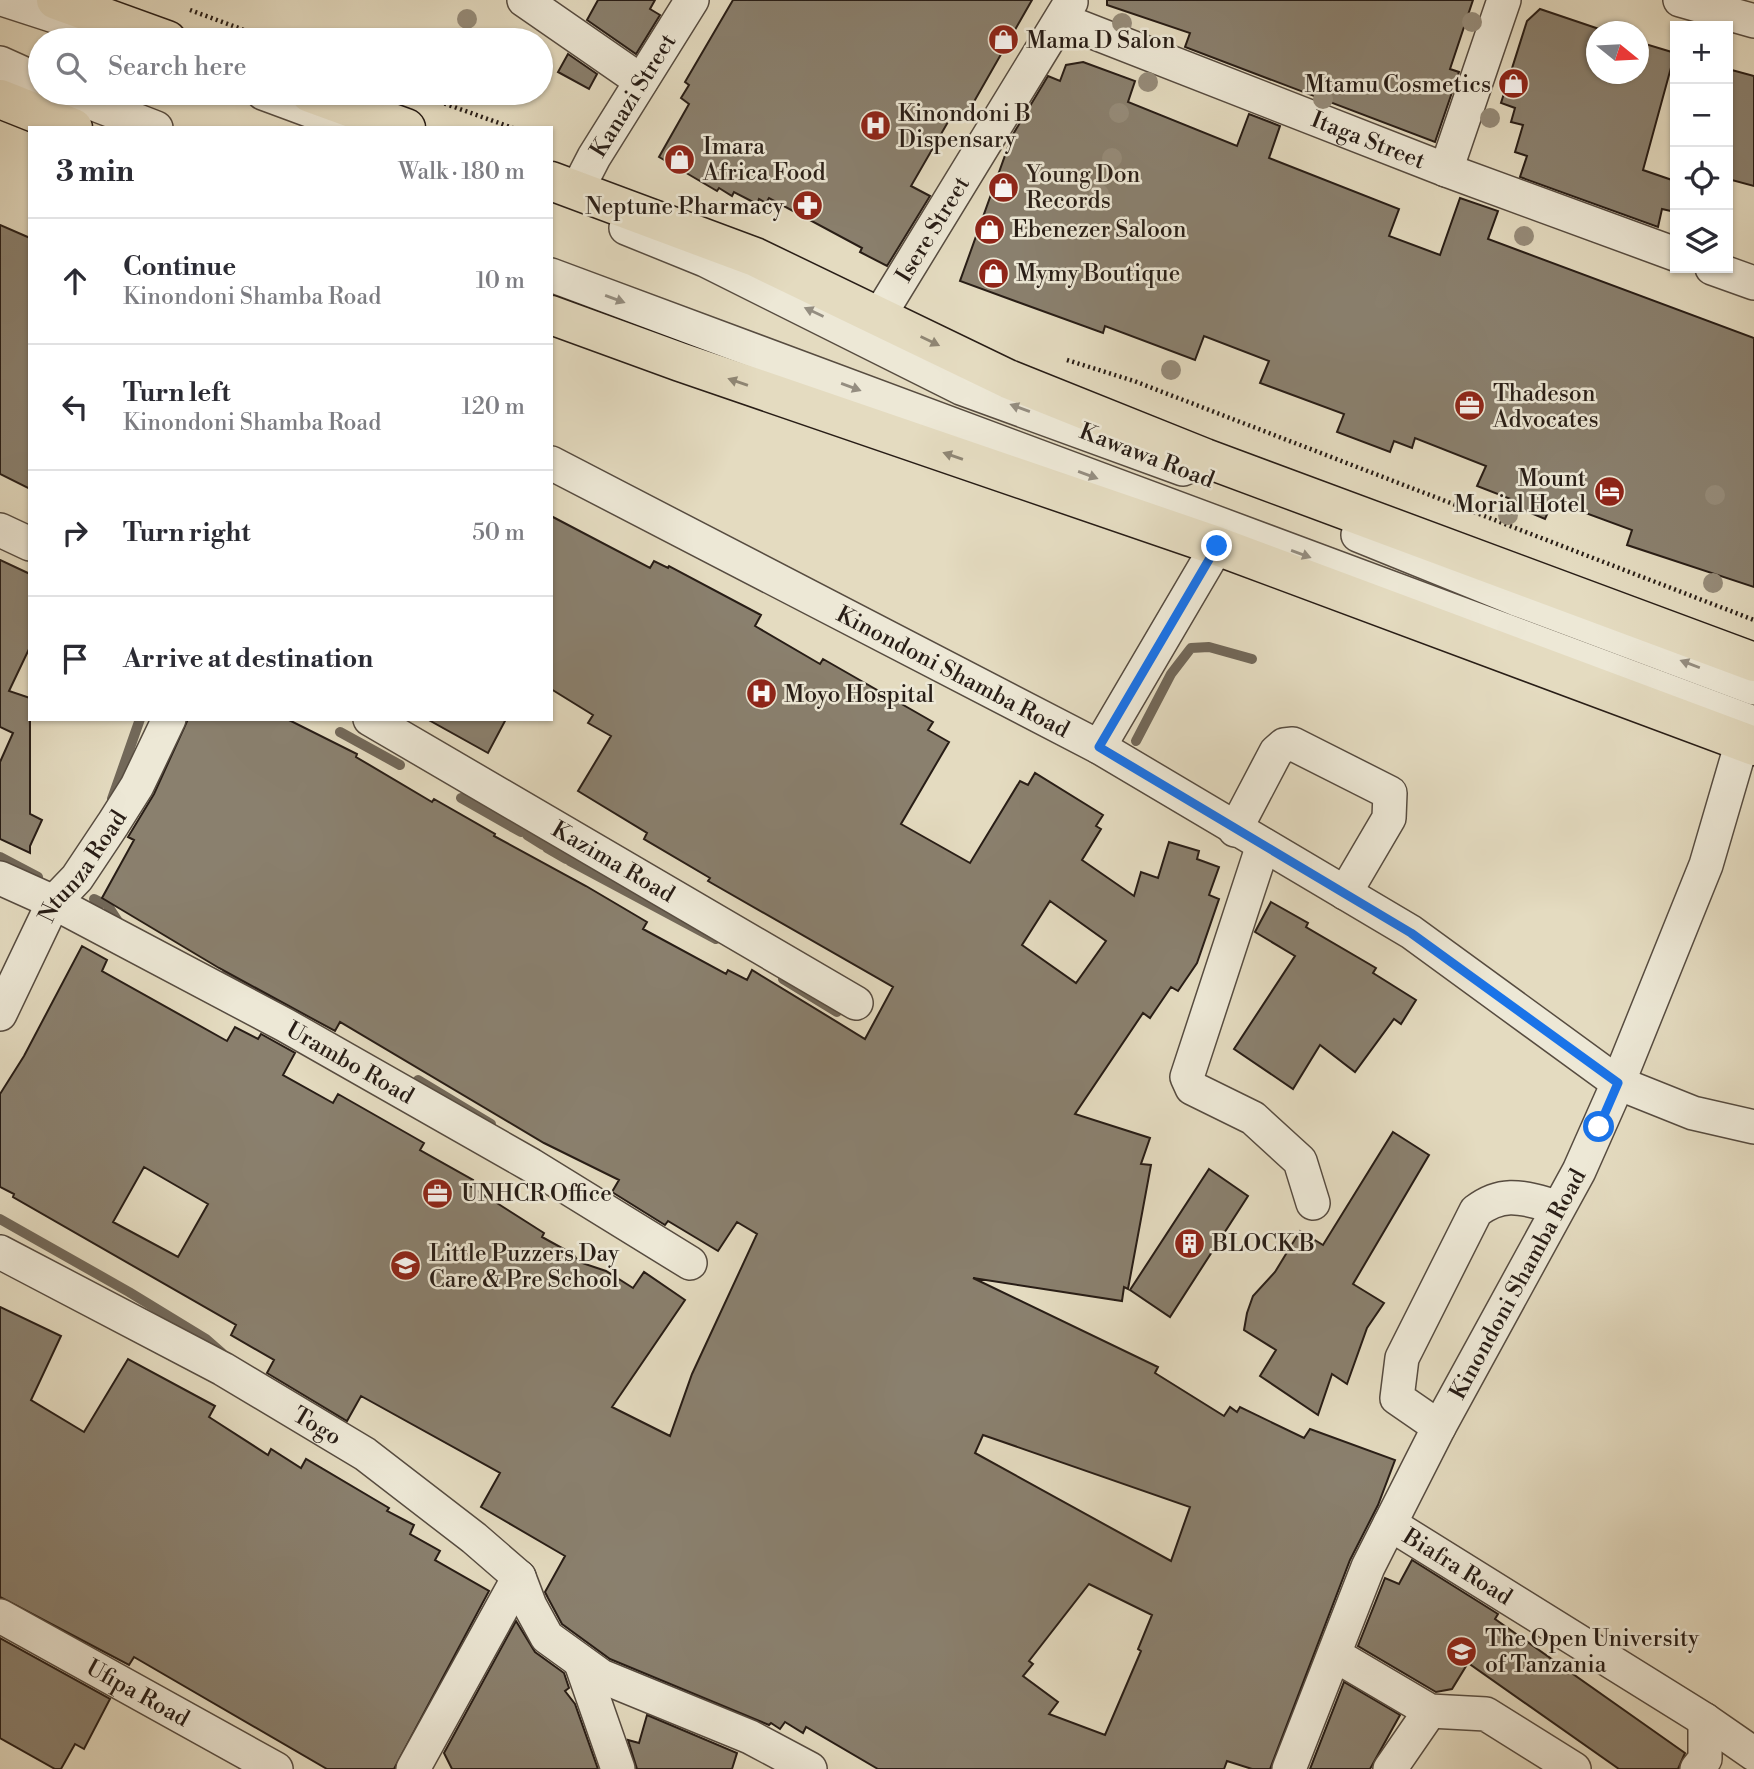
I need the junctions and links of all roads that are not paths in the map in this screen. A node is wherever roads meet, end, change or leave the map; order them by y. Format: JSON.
{"nodes":[{"id":1,"x":5,"y":0,"type":"edge"},
{"id":2,"x":56,"y":0,"type":"edge"},
{"id":3,"x":524,"y":0,"type":"edge"},
{"id":4,"x":692,"y":0,"type":"edge"},
{"id":5,"x":1504,"y":0,"type":"edge"},
{"id":6,"x":1680,"y":0,"type":"edge"},
{"id":7,"x":1067,"y":10,"type":"edge"},
{"id":8,"x":1754,"y":22,"type":"edge"},
{"id":9,"x":88,"y":28,"type":"edge"},
{"id":10,"x":134,"y":28,"type":"edge"},
{"id":11,"x":0,"y":64,"type":"edge"},
{"id":12,"x":28,"y":76,"type":"edge"},
{"id":13,"x":641,"y":81,"type":"junction"},
{"id":14,"x":0,"y":99,"type":"edge"},
{"id":15,"x":97,"y":105,"type":"edge"},
{"id":16,"x":296,"y":105,"type":"edge"},
{"id":17,"x":378,"y":105,"type":"edge"},
{"id":18,"x":417,"y":112,"type":"edge"},
{"id":19,"x":68,"y":126,"type":"edge"},
{"id":20,"x":151,"y":126,"type":"edge"},
{"id":21,"x":353,"y":126,"type":"edge"},
{"id":22,"x":1446,"y":170,"type":"junction"},
{"id":23,"x":560,"y":190,"type":"edge"},
{"id":24,"x":1670,"y":252,"type":"edge"},
{"id":25,"x":1726,"y":273,"type":"edge"},
{"id":26,"x":553,"y":276,"type":"edge"},
{"id":27,"x":1754,"y":283,"type":"edge"},
{"id":28,"x":553,"y":316,"type":"edge"},
{"id":29,"x":879,"y":316,"type":"junction"},
{"id":30,"x":553,"y":464,"type":"edge"},
{"id":31,"x":0,"y":530,"type":"edge"},
{"id":32,"x":28,"y":543,"type":"edge"},
{"id":33,"x":1217,"y":546,"type":"junction"},
{"id":34,"x":1754,"y":662,"type":"edge"},
{"id":35,"x":1754,"y":688,"type":"edge"},
{"id":36,"x":168,"y":721,"type":"edge"},
{"id":37,"x":373,"y":721,"type":"edge"},
{"id":38,"x":1750,"y":737,"type":"edge"},
{"id":39,"x":1099,"y":747,"type":"junction"},
{"id":40,"x":1249,"y":838,"type":"junction"},
{"id":41,"x":0,"y":878,"type":"edge"},
{"id":42,"x":1345,"y":893,"type":"junction"},
{"id":43,"x":53,"y":903,"type":"junction"},
{"id":44,"x":856,"y":1003,"type":"dead end"},
{"id":45,"x":0,"y":1014,"type":"edge"},
{"id":46,"x":1618,"y":1083,"type":"junction"},
{"id":47,"x":1754,"y":1127,"type":"edge"},
{"id":48,"x":1313,"y":1203,"type":"dead end"},
{"id":49,"x":1558,"y":1207,"type":"junction"},
{"id":50,"x":0,"y":1252,"type":"edge"},
{"id":51,"x":690,"y":1263,"type":"dead end"},
{"id":52,"x":1439,"y":1427,"type":"junction"},
{"id":53,"x":1390,"y":1524,"type":"junction"},
{"id":54,"x":519,"y":1577,"type":"junction"},
{"id":55,"x":0,"y":1616,"type":"edge"},
{"id":56,"x":1335,"y":1655,"type":"junction"},
{"id":57,"x":581,"y":1663,"type":"junction"},
{"id":58,"x":1430,"y":1711,"type":"junction"},
{"id":59,"x":1705,"y":1720,"type":"junction"},
{"id":60,"x":1754,"y":1754,"type":"edge"},
{"id":61,"x":1572,"y":1768,"type":"edge"},
{"id":62,"x":276,"y":1769,"type":"edge"},
{"id":63,"x":412,"y":1769,"type":"edge"},
{"id":64,"x":618,"y":1769,"type":"edge"},
{"id":65,"x":810,"y":1769,"type":"edge"},
{"id":66,"x":1289,"y":1769,"type":"edge"},
{"id":67,"x":1390,"y":1769,"type":"edge"},
{"id":68,"x":1697,"y":1769,"type":"edge"}],
"edges":[{"from":1,"to":9,"type":"street"},
{"from":2,"to":10,"type":"main road"},
{"from":3,"to":13,"type":"street"},
{"from":4,"to":13,"type":"street","name":"Kanazi Street"},
{"from":5,"to":22,"type":"street"},
{"from":6,"to":8,"type":"street"},
{"from":7,"to":22,"type":"street","name":"Itaga Street"},
{"from":7,"to":29,"type":"street","name":"Isere Street"},
{"from":11,"to":12,"type":"street"},
{"from":13,"to":23,"type":"street","name":"Kanazi Street"},
{"from":14,"to":19,"type":"main road"},
{"from":15,"to":20,"type":"street"},
{"from":16,"to":21,"type":"street"},
{"from":17,"to":18,"type":"main road"},
{"from":22,"to":24,"type":"street","name":"Itaga Street"},
{"from":23,"to":29,"type":"main road","name":"Kawawa Road"},
{"from":35,"to":23,"type":"street","name":"Kawawa Road","one_way":true},
{"from":25,"to":27,"type":"street"},
{"from":26,"to":38,"type":"street","name":"Kawawa Road","one_way":true},
{"from":33,"to":28,"type":"main road","one_way":true},
{"from":29,"to":34,"type":"main road","name":"Kawawa Road","one_way":true},
{"from":30,"to":39,"type":"street","name":"Kinondoni Shamba Road"},
{"from":31,"to":32,"type":"street"},
{"from":33,"to":38,"type":"main road"},
{"from":33,"to":39,"type":"street"},
{"from":36,"to":43,"type":"street","name":"Ntunza Road"},
{"from":37,"to":44,"type":"street","name":"Kazima Road"},
{"from":38,"to":46,"type":"street"},
{"from":39,"to":40,"type":"street","name":"Kinondoni Shamba Road"},
{"from":40,"to":42,"type":"street","name":"Kinondoni Shamba Road"},
{"from":40,"to":42,"type":"street"},
{"from":40,"to":48,"type":"street"},
{"from":41,"to":43,"type":"street","name":"Urambo Road"},
{"from":42,"to":46,"type":"street","name":"Kinondoni Shamba Road"},
{"from":43,"to":45,"type":"street","name":"Ntunza Road"},
{"from":43,"to":51,"type":"street","name":"Urambo Road"},
{"from":46,"to":47,"type":"street"},
{"from":46,"to":49,"type":"street","name":"Kinondoni Shamba Road"},
{"from":49,"to":52,"type":"street","name":"Kinondoni Shamba Road"},
{"from":49,"to":52,"type":"street"},
{"from":50,"to":54,"type":"street","name":"Togo"},
{"from":52,"to":53,"type":"street","name":"Kinondoni Shamba Road"},
{"from":53,"to":56,"type":"street","name":"Kinondoni Shamba Road"},
{"from":53,"to":59,"type":"street","name":"Biafra Road"},
{"from":54,"to":57,"type":"street","name":"Togo"},
{"from":54,"to":63,"type":"street"},
{"from":55,"to":62,"type":"street","name":"Ufipa Road"},
{"from":56,"to":58,"type":"street"},
{"from":56,"to":66,"type":"street","name":"Kinondoni Shamba Road"},
{"from":57,"to":64,"type":"street"},
{"from":57,"to":65,"type":"street","name":"Togo"},
{"from":58,"to":61,"type":"street"},
{"from":58,"to":67,"type":"street"},
{"from":59,"to":60,"type":"street","name":"Biafra Road"},
{"from":59,"to":68,"type":"street"}]}
